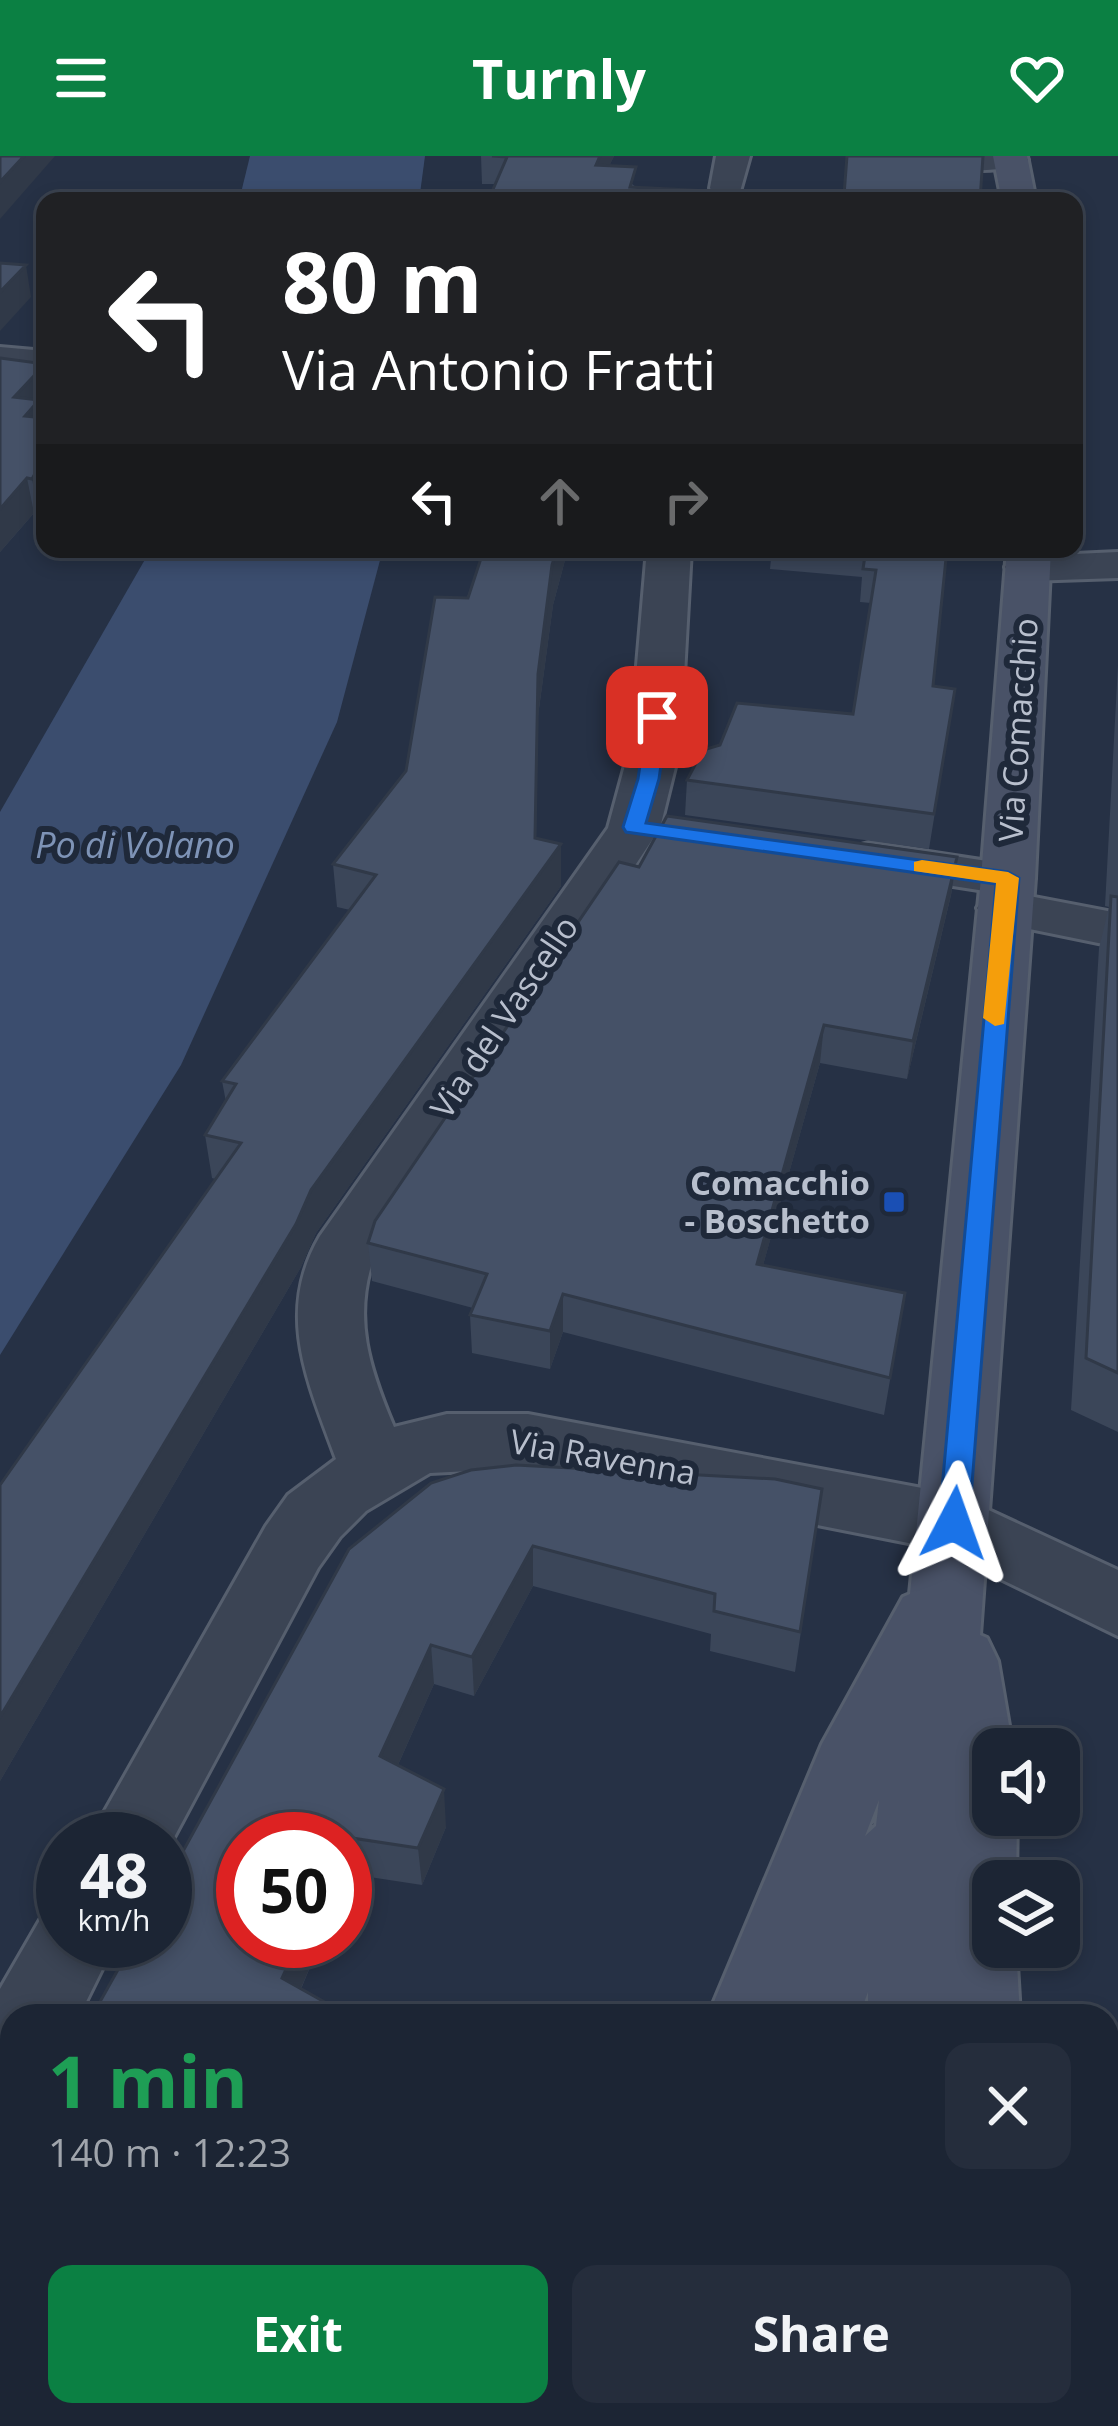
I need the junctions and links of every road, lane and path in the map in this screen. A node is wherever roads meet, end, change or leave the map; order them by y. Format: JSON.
{"nodes":[{"id":1,"x":916,"y":156,"type":"edge"},
{"id":2,"x":1011,"y":158,"type":"edge"},
{"id":3,"x":1017,"y":192,"type":"edge"},
{"id":4,"x":0,"y":359,"type":"edge"},
{"id":5,"x":36,"y":362,"type":"edge"},
{"id":6,"x":668,"y":558,"type":"edge"},
{"id":7,"x":1029,"y":558,"type":"edge"},
{"id":8,"x":1118,"y":565,"type":"edge"},
{"id":9,"x":821,"y":853,"type":"edge"},
{"id":10,"x":1006,"y":893,"type":"junction"},
{"id":11,"x":1118,"y":930,"type":"edge"},
{"id":12,"x":375,"y":1467,"type":"junction"},
{"id":13,"x":951,"y":1554,"type":"junction"},
{"id":14,"x":1118,"y":1605,"type":"edge"},
{"id":15,"x":145,"y":1812,"type":"edge"},
{"id":16,"x":914,"y":1843,"type":"junction"},
{"id":17,"x":59,"y":1968,"type":"edge"},
{"id":18,"x":39,"y":2004,"type":"edge"},
{"id":19,"x":756,"y":2004,"type":"edge"},
{"id":20,"x":821,"y":2004,"type":"edge"},
{"id":21,"x":911,"y":2004,"type":"edge"},
{"id":22,"x":976,"y":2004,"type":"edge"}],
"edges":[{"from":1,"to":2,"type":"street"},
{"from":2,"to":3,"type":"main road"},
{"from":4,"to":5,"type":"street"},
{"from":6,"to":12,"type":"street","name":"Via del Vascello"},
{"from":7,"to":8,"type":"street"},
{"from":7,"to":10,"type":"main road","name":"Via Comacchio"},
{"from":9,"to":10,"type":"street"},
{"from":10,"to":11,"type":"street"},
{"from":10,"to":13,"type":"main road","name":"Via Comacchio"},
{"from":12,"to":13,"type":"street","name":"Via Ravenna"},
{"from":12,"to":15,"type":"street","name":"Via Ravenna"},
{"from":13,"to":14,"type":"street","name":"Via Ravenna"},
{"from":13,"to":16,"type":"main road","name":"Via Comacchio"},
{"from":13,"to":19,"type":"main road"},
{"from":13,"to":22,"type":"main road"},
{"from":16,"to":20,"type":"main road"},
{"from":16,"to":21,"type":"main road","name":"Via Comacchio"},
{"from":17,"to":18,"type":"street"}]}
